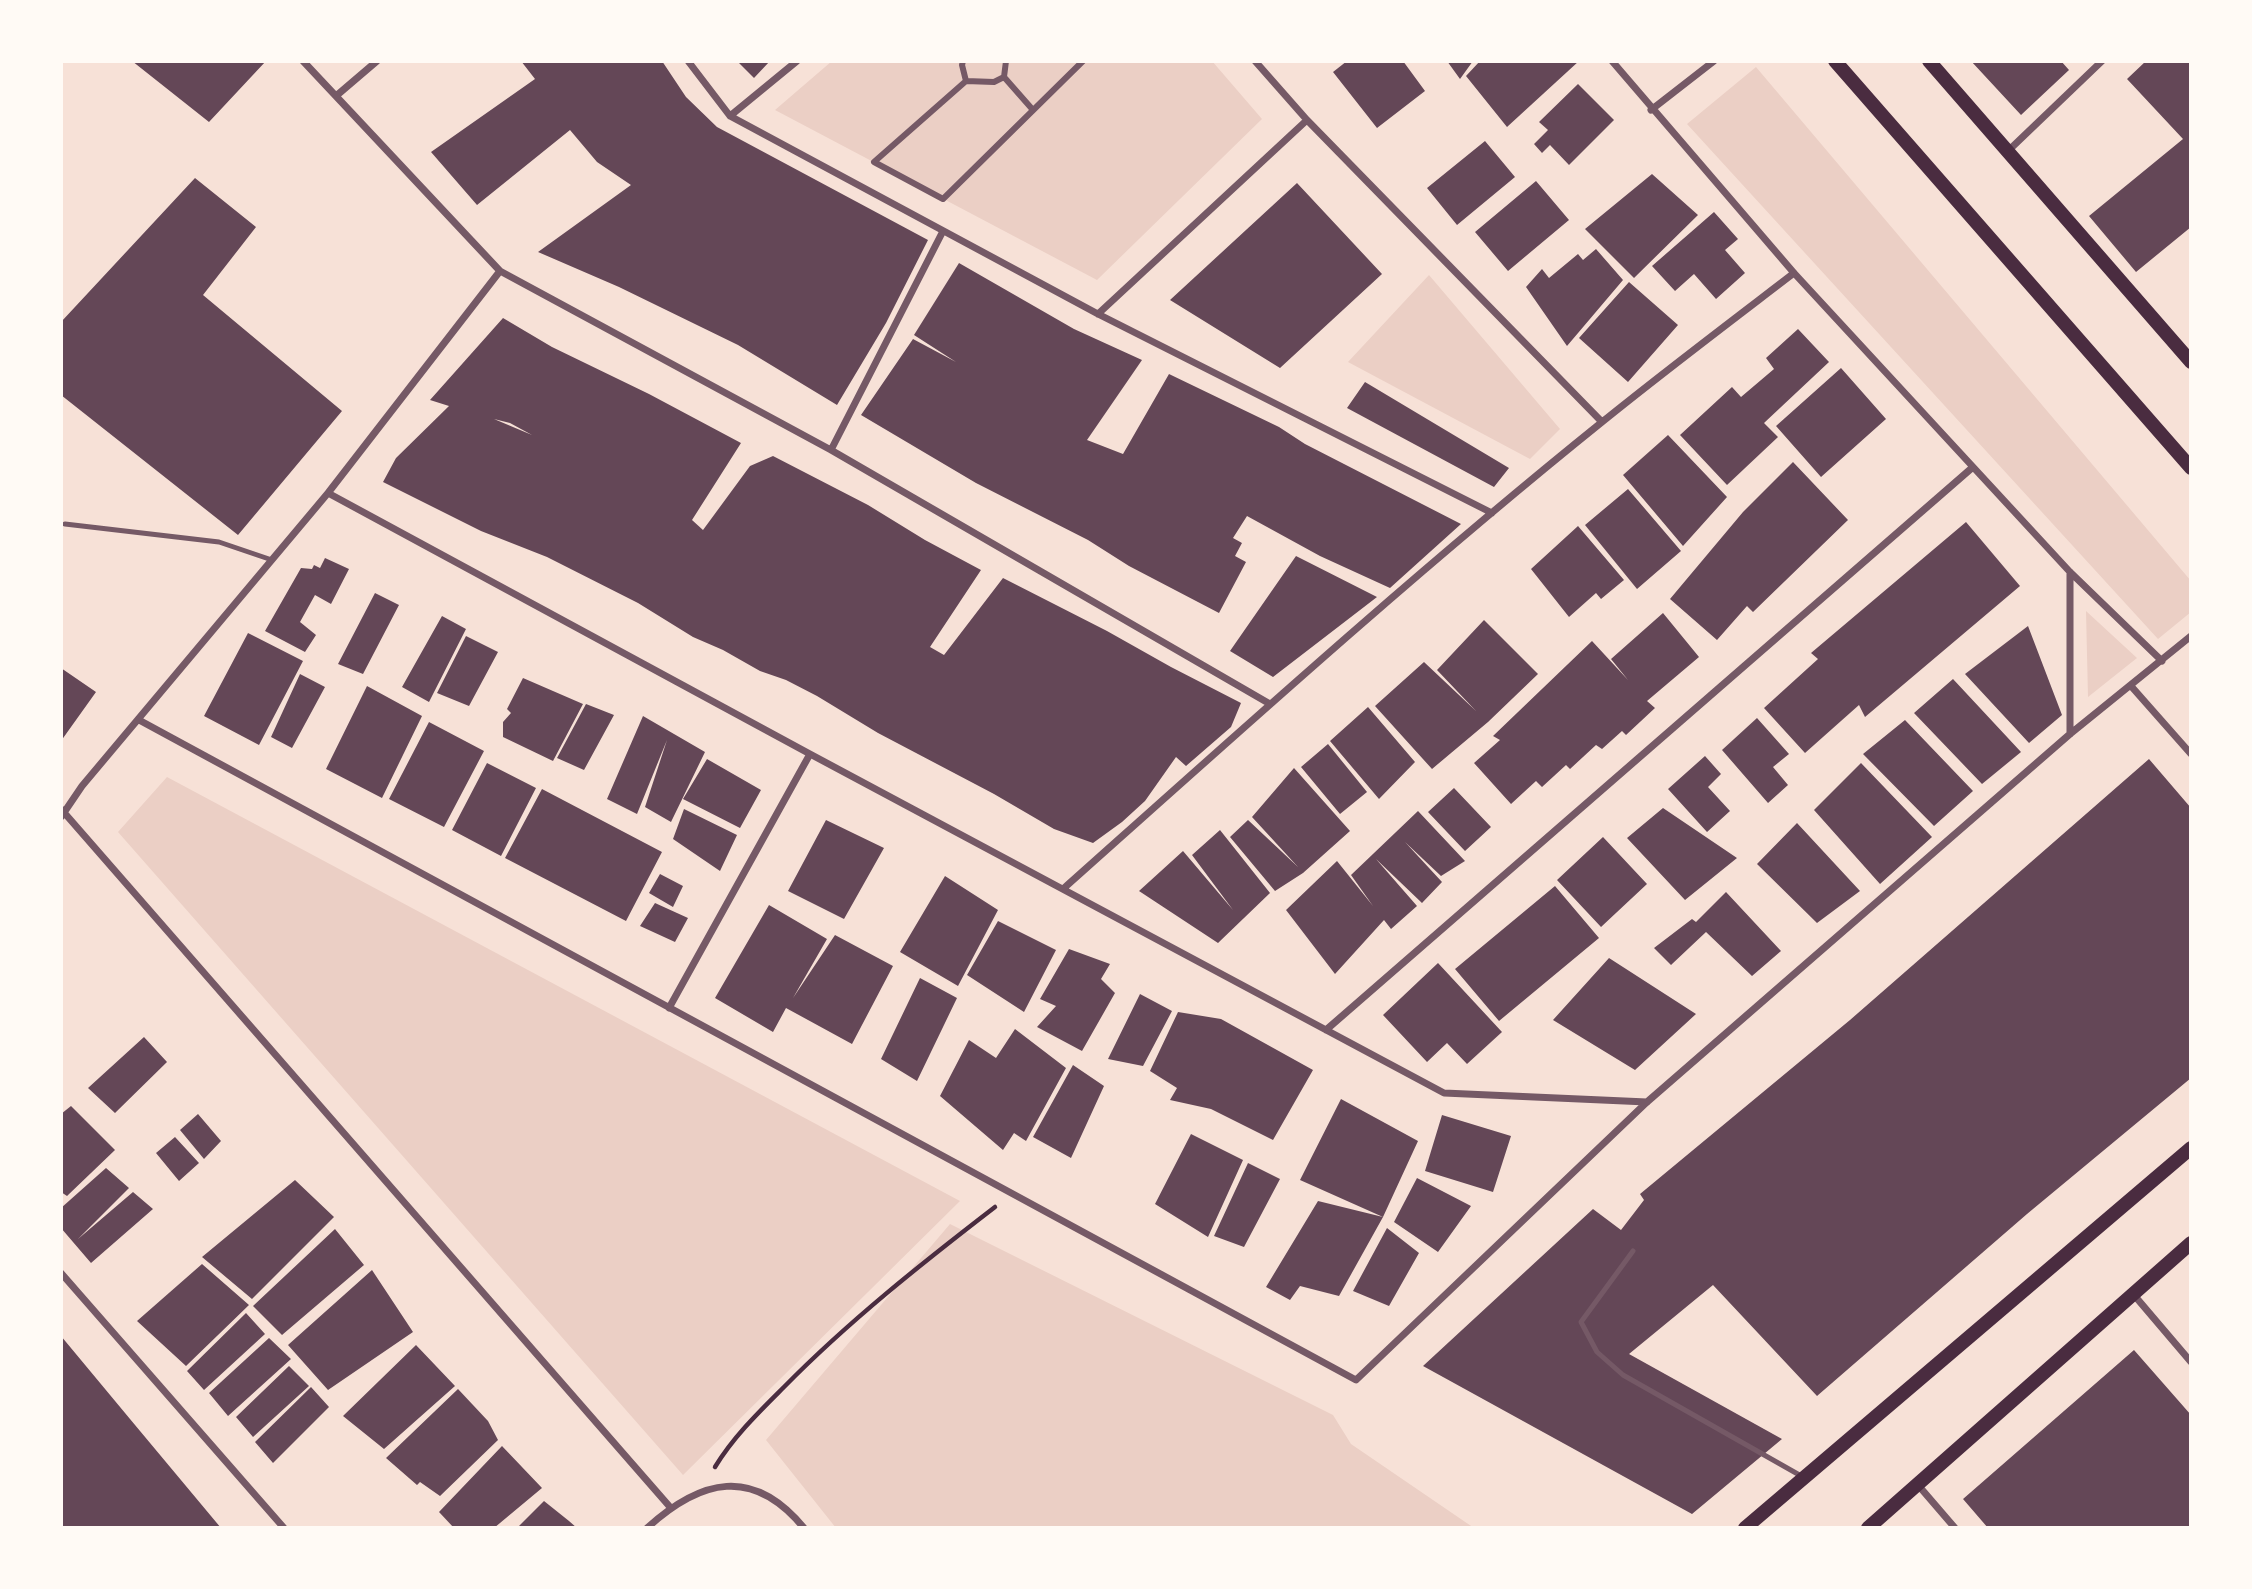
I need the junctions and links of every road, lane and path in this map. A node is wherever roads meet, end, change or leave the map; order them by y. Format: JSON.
{"nodes":[{"id":1,"x":303,"y":61,"type":"edge"},
{"id":2,"x":377,"y":61,"type":"edge"},
{"id":3,"x":688,"y":61,"type":"edge"},
{"id":4,"x":797,"y":61,"type":"edge"},
{"id":5,"x":964,"y":61,"type":"edge"},
{"id":6,"x":1006,"y":61,"type":"edge"},
{"id":7,"x":1083,"y":61,"type":"edge"},
{"id":8,"x":1255,"y":61,"type":"edge"},
{"id":9,"x":1612,"y":61,"type":"edge"},
{"id":10,"x":1714,"y":61,"type":"edge"},
{"id":11,"x":1835,"y":61,"type":"edge"},
{"id":12,"x":1929,"y":61,"type":"edge"},
{"id":13,"x":2102,"y":61,"type":"edge"},
{"id":14,"x":1004,"y":77,"type":"junction"},
{"id":15,"x":966,"y":81,"type":"junction"},
{"id":16,"x":336,"y":96,"type":"junction"},
{"id":17,"x":1033,"y":110,"type":"junction"},
{"id":18,"x":1651,"y":110,"type":"junction"},
{"id":19,"x":730,"y":116,"type":"junction"},
{"id":20,"x":1307,"y":120,"type":"junction"},
{"id":21,"x":2008,"y":151,"type":"junction"},
{"id":22,"x":943,"y":231,"type":"junction"},
{"id":23,"x":500,"y":271,"type":"junction"},
{"id":24,"x":1794,"y":273,"type":"junction"},
{"id":25,"x":1098,"y":314,"type":"junction"},
{"id":26,"x":2191,"y":362,"type":"edge"},
{"id":27,"x":1602,"y":422,"type":"junction"},
{"id":28,"x":831,"y":450,"type":"junction"},
{"id":29,"x":1973,"y":467,"type":"junction"},
{"id":30,"x":2191,"y":468,"type":"edge"},
{"id":31,"x":328,"y":493,"type":"junction"},
{"id":32,"x":1492,"y":513,"type":"junction"},
{"id":33,"x":65,"y":524,"type":"dead end"},
{"id":34,"x":272,"y":560,"type":"junction"},
{"id":35,"x":2070,"y":572,"type":"junction"},
{"id":36,"x":2191,"y":636,"type":"edge"},
{"id":37,"x":2162,"y":661,"type":"junction"},
{"id":38,"x":2131,"y":686,"type":"junction"},
{"id":39,"x":1270,"y":704,"type":"junction"},
{"id":40,"x":139,"y":720,"type":"junction"},
{"id":41,"x":2070,"y":734,"type":"junction"},
{"id":42,"x":810,"y":754,"type":"junction"},
{"id":43,"x":2191,"y":754,"type":"edge"},
{"id":44,"x":63,"y":813,"type":"edge"},
{"id":45,"x":1063,"y":889,"type":"junction"},
{"id":46,"x":669,"y":1008,"type":"junction"},
{"id":47,"x":1326,"y":1030,"type":"junction"},
{"id":48,"x":1647,"y":1102,"type":"junction"},
{"id":49,"x":2191,"y":1148,"type":"edge"},
{"id":50,"x":1012,"y":1194,"type":"junction"},
{"id":51,"x":2191,"y":1243,"type":"edge"},
{"id":52,"x":1633,"y":1251,"type":"dead end"},
{"id":53,"x":61,"y":1273,"type":"edge"},
{"id":54,"x":2134,"y":1294,"type":"junction"},
{"id":55,"x":2191,"y":1362,"type":"edge"},
{"id":56,"x":1803,"y":1477,"type":"junction"},
{"id":57,"x":1918,"y":1485,"type":"junction"},
{"id":58,"x":700,"y":1491,"type":"junction"},
{"id":59,"x":670,"y":1507,"type":"junction"},
{"id":60,"x":284,"y":1528,"type":"edge"},
{"id":61,"x":647,"y":1528,"type":"edge"},
{"id":62,"x":804,"y":1528,"type":"edge"},
{"id":63,"x":1745,"y":1528,"type":"edge"},
{"id":64,"x":1868,"y":1528,"type":"edge"},
{"id":65,"x":1955,"y":1528,"type":"edge"}],
"edges":[{"from":1,"to":16,"type":"street"},
{"from":2,"to":16,"type":"street"},
{"from":3,"to":19,"type":"street"},
{"from":4,"to":19,"type":"street"},
{"from":5,"to":15,"type":"street"},
{"from":6,"to":14,"type":"street"},
{"from":7,"to":17,"type":"street"},
{"from":8,"to":20,"type":"street"},
{"from":9,"to":18,"type":"street"},
{"from":10,"to":18,"type":"street"},
{"from":11,"to":30,"type":"main road"},
{"from":12,"to":21,"type":"main road"},
{"from":13,"to":21,"type":"street"},
{"from":14,"to":15,"type":"street"},
{"from":14,"to":17,"type":"street"},
{"from":15,"to":17,"type":"street"},
{"from":16,"to":23,"type":"street"},
{"from":18,"to":24,"type":"street"},
{"from":19,"to":22,"type":"street"},
{"from":20,"to":25,"type":"street"},
{"from":20,"to":27,"type":"street"},
{"from":21,"to":26,"type":"main road"},
{"from":22,"to":25,"type":"street"},
{"from":22,"to":28,"type":"street"},
{"from":23,"to":28,"type":"street"},
{"from":23,"to":31,"type":"street"},
{"from":24,"to":27,"type":"street"},
{"from":24,"to":29,"type":"street"},
{"from":25,"to":32,"type":"street"},
{"from":27,"to":32,"type":"street"},
{"from":28,"to":39,"type":"street"},
{"from":29,"to":35,"type":"street"},
{"from":29,"to":47,"type":"street"},
{"from":31,"to":34,"type":"street"},
{"from":31,"to":42,"type":"street"},
{"from":32,"to":39,"type":"street"},
{"from":33,"to":34,"type":"lane"},
{"from":34,"to":40,"type":"street"},
{"from":35,"to":37,"type":"street"},
{"from":35,"to":41,"type":"street"},
{"from":36,"to":37,"type":"street"},
{"from":37,"to":38,"type":"street"},
{"from":38,"to":41,"type":"street"},
{"from":38,"to":43,"type":"street"},
{"from":39,"to":45,"type":"street"},
{"from":40,"to":44,"type":"street"},
{"from":40,"to":46,"type":"street"},
{"from":41,"to":48,"type":"street"},
{"from":42,"to":45,"type":"street"},
{"from":42,"to":46,"type":"street"},
{"from":44,"to":59,"type":"street"},
{"from":45,"to":47,"type":"street"},
{"from":46,"to":50,"type":"street"},
{"from":47,"to":48,"type":"street"},
{"from":48,"to":50,"type":"street"},
{"from":49,"to":56,"type":"main road"},
{"from":50,"to":58,"type":"path"},
{"from":51,"to":54,"type":"main road"},
{"from":52,"to":56,"type":"lane"},
{"from":53,"to":60,"type":"street"},
{"from":54,"to":55,"type":"street"},
{"from":54,"to":57,"type":"main road"},
{"from":56,"to":63,"type":"main road"},
{"from":57,"to":64,"type":"main road"},
{"from":57,"to":65,"type":"street"},
{"from":58,"to":59,"type":"street"},
{"from":58,"to":62,"type":"street"},
{"from":59,"to":61,"type":"street"}]}
